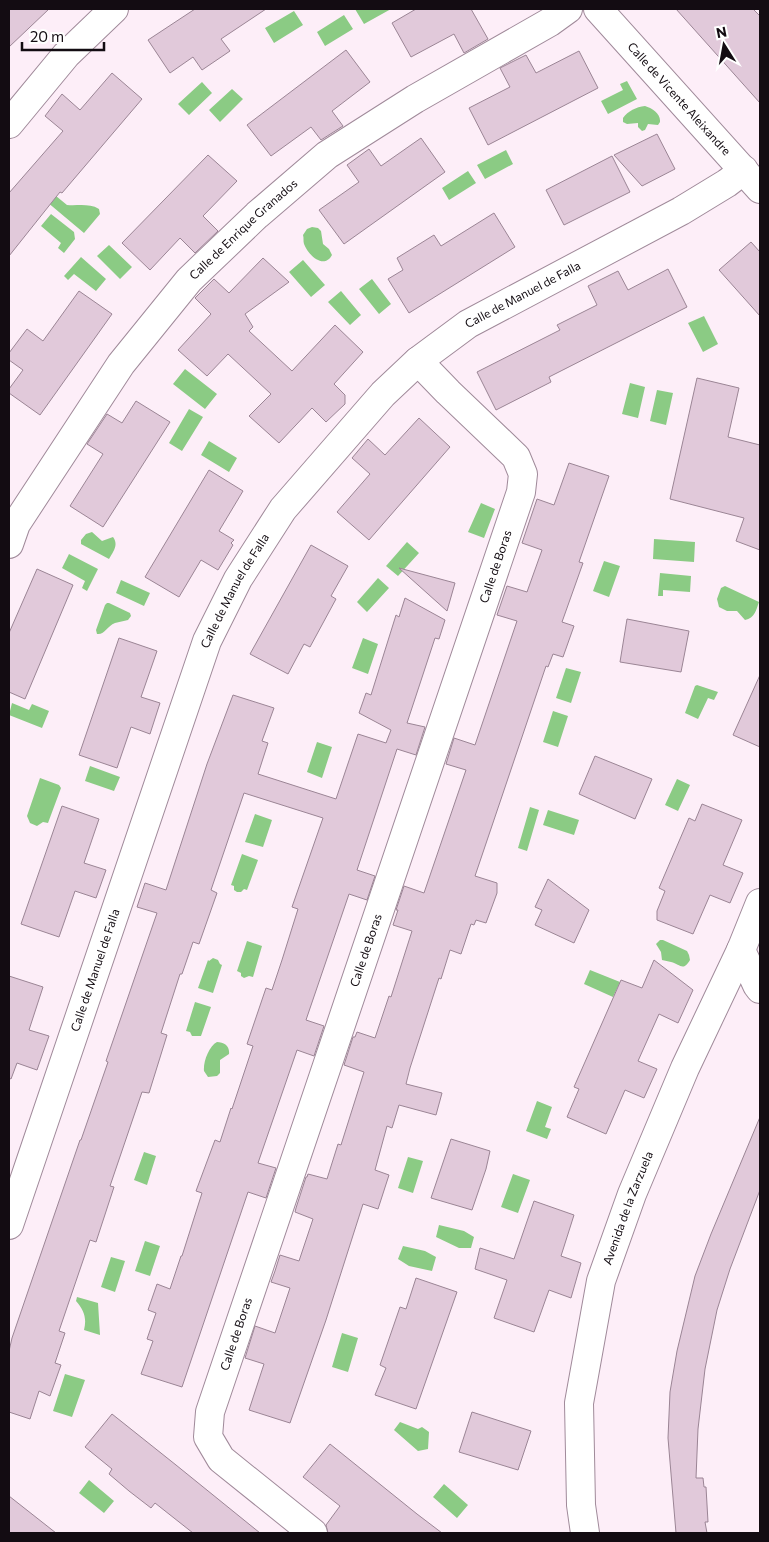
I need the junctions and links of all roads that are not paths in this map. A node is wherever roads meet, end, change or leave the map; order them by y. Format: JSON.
{"nodes":[{"id":1,"x":114,"y":9,"type":"edge"},
{"id":2,"x":568,"y":9,"type":"edge"},
{"id":3,"x":598,"y":9,"type":"edge"},
{"id":4,"x":9,"y":124,"type":"edge"},
{"id":5,"x":752,"y":180,"type":"edge"},
{"id":6,"x":418,"y":361,"type":"junction"},
{"id":7,"x":9,"y":544,"type":"edge"},
{"id":8,"x":760,"y":903,"type":"edge"},
{"id":9,"x":741,"y":950,"type":"junction"},
{"id":10,"x":760,"y":989,"type":"edge"},
{"id":11,"x":9,"y":1225,"type":"edge"},
{"id":12,"x":314,"y":1533,"type":"edge"},
{"id":13,"x":585,"y":1533,"type":"edge"}],
"edges":[{"from":1,"to":4,"type":"street"},
{"from":2,"to":7,"type":"street","name":"Calle de Enrique Granados"},
{"from":3,"to":5,"type":"street","name":"Calle de Vicente Aleixandre"},
{"from":5,"to":6,"type":"street","name":"Calle de Manuel de Falla"},
{"from":6,"to":11,"type":"street","name":"Calle de Manuel de Falla"},
{"from":6,"to":12,"type":"street","name":"Calle de Boras"},
{"from":8,"to":9,"type":"street","name":"Avenida de la Zarzuela"},
{"from":9,"to":10,"type":"street"},
{"from":9,"to":13,"type":"street","name":"Avenida de la Zarzuela"}]}
